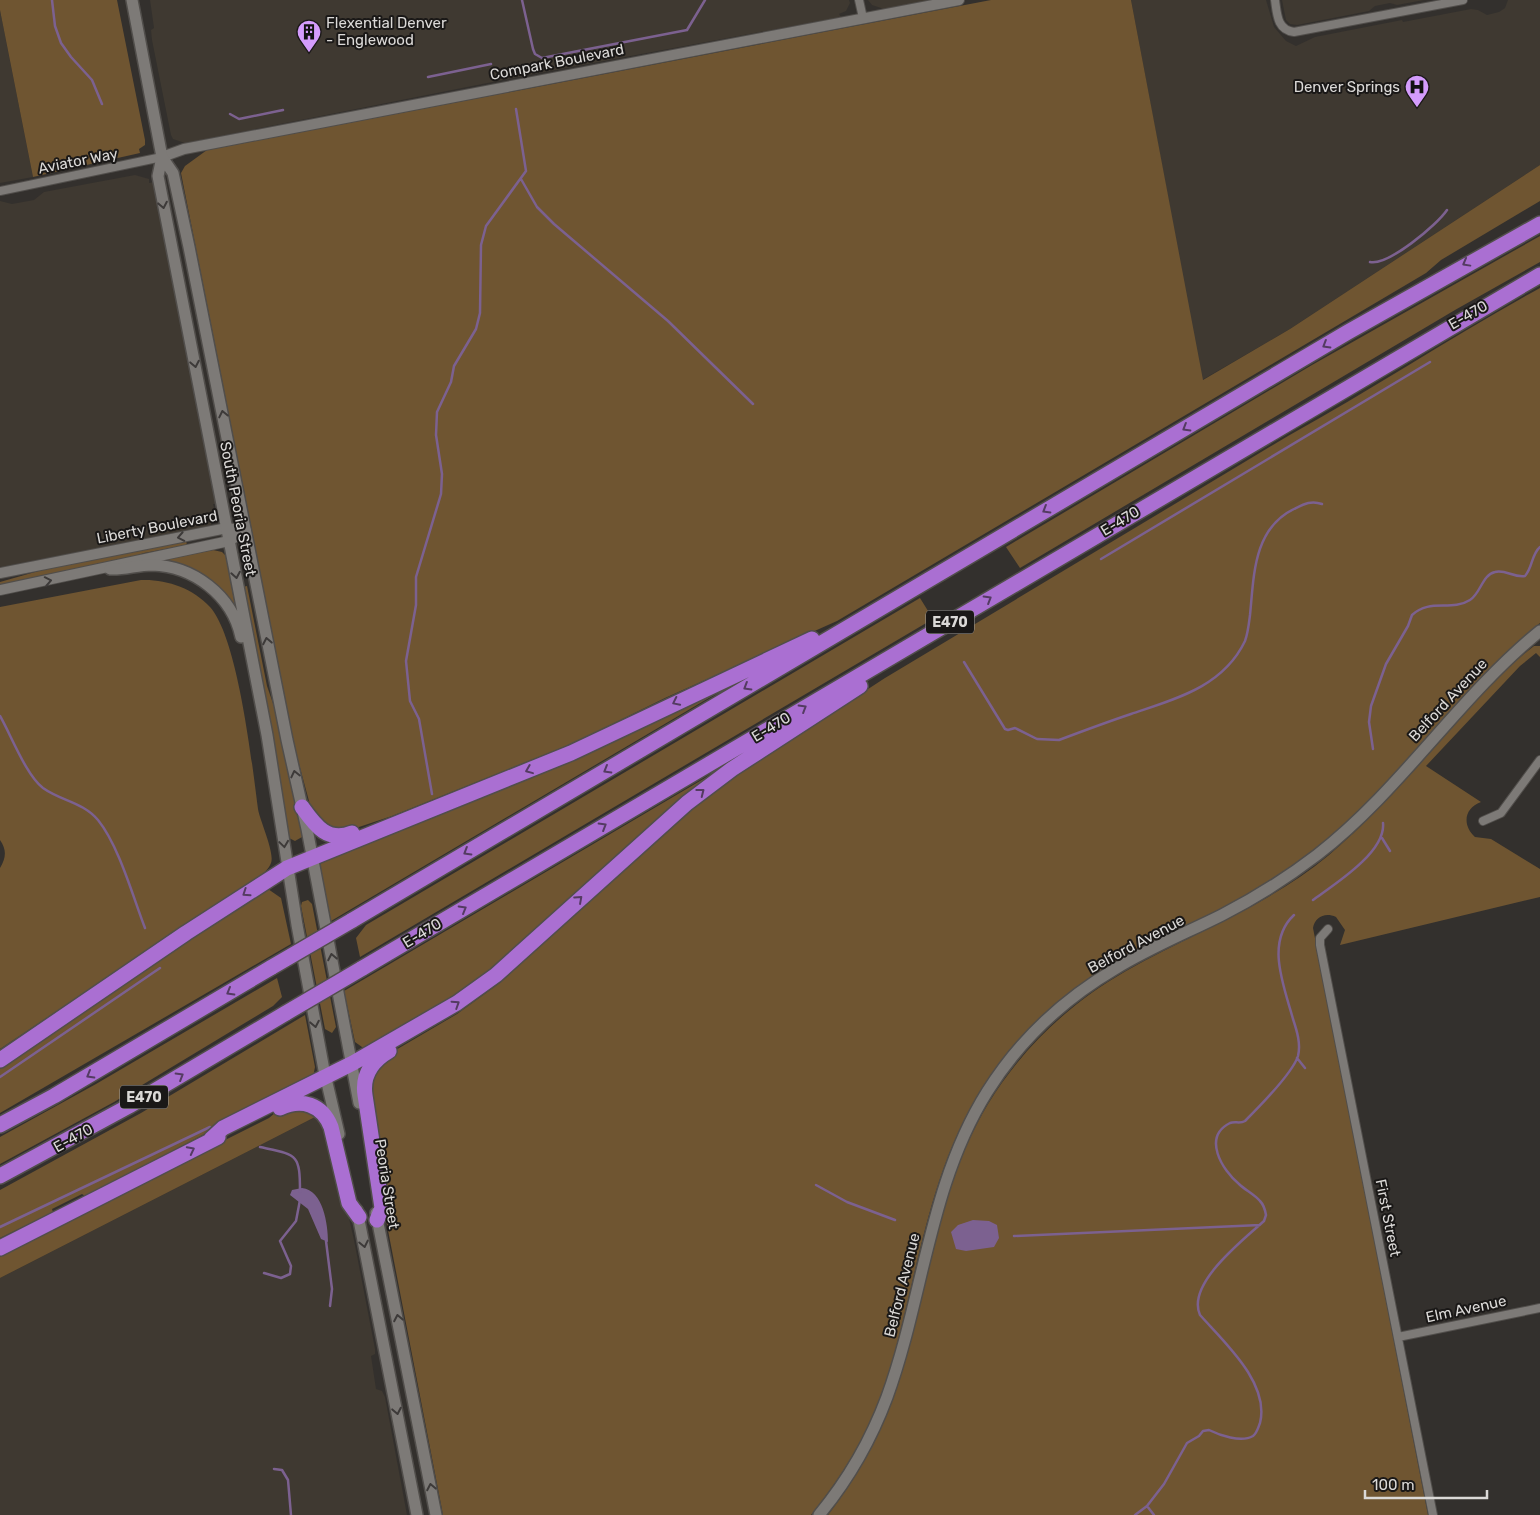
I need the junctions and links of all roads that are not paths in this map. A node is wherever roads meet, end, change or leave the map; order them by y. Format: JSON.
{"nodes":[{"id":1,"x":132,"y":0,"type":"edge"},
{"id":2,"x":859,"y":0,"type":"edge"},
{"id":3,"x":959,"y":0,"type":"edge"},
{"id":4,"x":1274,"y":0,"type":"edge"},
{"id":5,"x":1463,"y":0,"type":"edge"},
{"id":6,"x":862,"y":18,"type":"junction"},
{"id":7,"x":162,"y":157,"type":"junction"},
{"id":8,"x":0,"y":191,"type":"edge"},
{"id":9,"x":1540,"y":224,"type":"edge"},
{"id":10,"x":1540,"y":275,"type":"edge"},
{"id":11,"x":227,"y":528,"type":"junction"},
{"id":12,"x":246,"y":530,"type":"junction"},
{"id":13,"x":229,"y":541,"type":"junction"},
{"id":14,"x":110,"y":569,"type":"junction"},
{"id":15,"x":0,"y":573,"type":"edge"},
{"id":16,"x":0,"y":590,"type":"edge"},
{"id":17,"x":880,"y":609,"type":"junction"},
{"id":18,"x":1540,"y":632,"type":"edge"},
{"id":19,"x":929,"y":634,"type":"junction"},
{"id":20,"x":254,"y":666,"type":"junction"},
{"id":21,"x":1540,"y":760,"type":"edge"},
{"id":22,"x":302,"y":807,"type":"junction"},
{"id":23,"x":1483,"y":820,"type":"dead end"},
{"id":24,"x":384,"y":827,"type":"junction"},
{"id":25,"x":312,"y":856,"type":"junction"},
{"id":26,"x":287,"y":868,"type":"junction"},
{"id":27,"x":1328,"y":929,"type":"dead end"},
{"id":28,"x":118,"y":979,"type":"junction"},
{"id":29,"x":435,"y":1017,"type":"junction"},
{"id":30,"x":0,"y":1054,"type":"edge"},
{"id":31,"x":0,"y":1060,"type":"edge"},
{"id":32,"x":353,"y":1063,"type":"junction"},
{"id":33,"x":326,"y":1077,"type":"junction"},
{"id":34,"x":0,"y":1125,"type":"edge"},
{"id":35,"x":211,"y":1140,"type":"junction"},
{"id":36,"x":171,"y":1160,"type":"junction"},
{"id":37,"x":0,"y":1176,"type":"edge"},
{"id":38,"x":359,"y":1217,"type":"junction"},
{"id":39,"x":377,"y":1220,"type":"junction"},
{"id":40,"x":0,"y":1242,"type":"edge"},
{"id":41,"x":0,"y":1248,"type":"edge"},
{"id":42,"x":1540,"y":1308,"type":"edge"},
{"id":43,"x":1398,"y":1337,"type":"junction"},
{"id":44,"x":404,"y":1447,"type":"junction"},
{"id":45,"x":410,"y":1515,"type":"edge"},
{"id":46,"x":417,"y":1515,"type":"edge"},
{"id":47,"x":436,"y":1515,"type":"edge"},
{"id":48,"x":819,"y":1515,"type":"edge"},
{"id":49,"x":1432,"y":1515,"type":"edge"}],
"edges":[{"from":1,"to":7,"type":"main road","name":"South Peoria Street"},
{"from":2,"to":6,"type":"street"},
{"from":3,"to":6,"type":"street","name":"Compark Boulevard"},
{"from":4,"to":5,"type":"street"},
{"from":6,"to":7,"type":"street","name":"Compark Boulevard"},
{"from":7,"to":8,"type":"street","name":"Aviator Way"},
{"from":7,"to":11,"type":"main road","name":"South Peoria Street","one_way":true},
{"from":12,"to":7,"type":"main road","name":"South Peoria Street","one_way":true},
{"from":9,"to":17,"type":"highway","one_way":true},
{"from":19,"to":10,"type":"highway","name":"E-470","number":"E470","one_way":true},
{"from":11,"to":12,"type":"street","name":"Liberty Boulevard"},
{"from":11,"to":13,"type":"main road","name":"South Peoria Street"},
{"from":11,"to":15,"type":"street","name":"Liberty Boulevard","one_way":true},
{"from":12,"to":13,"type":"street","name":"Liberty Boulevard"},
{"from":22,"to":12,"type":"main road","name":"South Peoria Street","one_way":true},
{"from":13,"to":14,"type":"street","name":"Liberty Boulevard"},
{"from":13,"to":20,"type":"main road","name":"South Peoria Street","one_way":true},
{"from":16,"to":14,"type":"street","name":"Liberty Boulevard","one_way":true},
{"from":14,"to":20,"type":"main road"},
{"from":17,"to":24,"type":"highway","one_way":true},
{"from":17,"to":34,"type":"highway","one_way":true,"bridge":true},
{"from":18,"to":48,"type":"main road","name":"Belford Avenue"},
{"from":29,"to":19,"type":"highway","one_way":true},
{"from":37,"to":19,"type":"highway","name":"E-470","number":"E470","one_way":true,"bridge":true},
{"from":20,"to":26,"type":"main road","name":"South Peoria Street","one_way":true},
{"from":21,"to":23,"type":"street"},
{"from":22,"to":24,"type":"highway"},
{"from":22,"to":25,"type":"main road","name":"South Peoria Street"},
{"from":24,"to":25,"type":"highway"},
{"from":25,"to":26,"type":"highway"},
{"from":32,"to":25,"type":"main road","name":"Peoria Street","one_way":true},
{"from":26,"to":28,"type":"highway","one_way":true},
{"from":26,"to":33,"type":"main road","one_way":true},
{"from":27,"to":43,"type":"street","name":"First Street"},
{"from":28,"to":30,"type":"highway"},
{"from":28,"to":31,"type":"highway"},
{"from":29,"to":32,"type":"highway"},
{"from":29,"to":39,"type":"highway"},
{"from":32,"to":33,"type":"highway"},
{"from":32,"to":39,"type":"main road","name":"Peoria Street"},
{"from":33,"to":35,"type":"highway"},
{"from":33,"to":38,"type":"main road"},
{"from":36,"to":35,"type":"highway","one_way":true},
{"from":35,"to":38,"type":"highway"},
{"from":36,"to":40,"type":"highway"},
{"from":36,"to":41,"type":"highway"},
{"from":38,"to":44,"type":"main road","one_way":true},
{"from":47,"to":39,"type":"main road","name":"Peoria Street","one_way":true},
{"from":42,"to":43,"type":"street","name":"Elm Avenue"},
{"from":43,"to":49,"type":"street","name":"First Street"},
{"from":44,"to":45,"type":"main road"},
{"from":44,"to":46,"type":"main road"}]}
